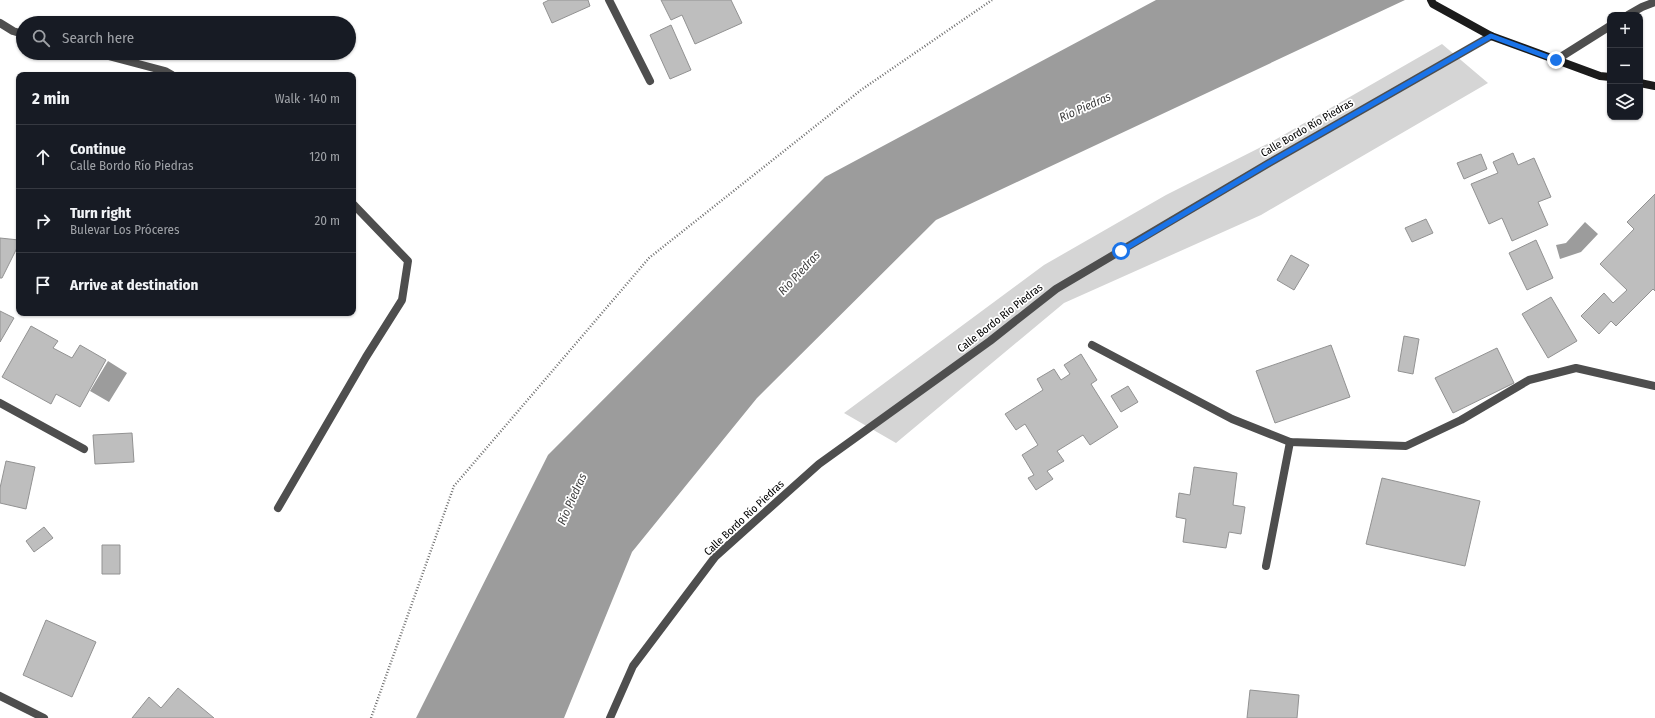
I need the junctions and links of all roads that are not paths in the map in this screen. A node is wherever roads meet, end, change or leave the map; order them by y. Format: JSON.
{"nodes":[{"id":1,"x":609,"y":0,"type":"edge"},
{"id":2,"x":1432,"y":2,"type":"edge"},
{"id":3,"x":1655,"y":2,"type":"edge"},
{"id":4,"x":1633,"y":12,"type":"edge"},
{"id":5,"x":0,"y":23,"type":"edge"},
{"id":6,"x":1607,"y":28,"type":"edge"},
{"id":7,"x":16,"y":32,"type":"edge"},
{"id":8,"x":1491,"y":36,"type":"junction"},
{"id":9,"x":123,"y":60,"type":"edge"},
{"id":10,"x":1556,"y":60,"type":"junction"},
{"id":11,"x":167,"y":72,"type":"edge"},
{"id":12,"x":1607,"y":77,"type":"edge"},
{"id":13,"x":650,"y":81,"type":"dead end"},
{"id":14,"x":1643,"y":84,"type":"edge"},
{"id":15,"x":1655,"y":86,"type":"edge"},
{"id":16,"x":356,"y":207,"type":"edge"},
{"id":17,"x":1092,"y":345,"type":"dead end"},
{"id":18,"x":1655,"y":386,"type":"edge"},
{"id":19,"x":0,"y":403,"type":"edge"},
{"id":20,"x":1290,"y":442,"type":"junction"},
{"id":21,"x":84,"y":449,"type":"dead end"},
{"id":22,"x":278,"y":508,"type":"dead end"},
{"id":23,"x":1266,"y":566,"type":"dead end"},
{"id":24,"x":0,"y":696,"type":"edge"},
{"id":25,"x":44,"y":718,"type":"edge"},
{"id":26,"x":610,"y":718,"type":"edge"}],
"edges":[{"from":1,"to":13,"type":"street"},
{"from":2,"to":8,"type":"street"},
{"from":3,"to":4,"type":"street"},
{"from":5,"to":7,"type":"street"},
{"from":6,"to":10,"type":"street"},
{"from":8,"to":10,"type":"street"},
{"from":8,"to":26,"type":"street","name":"Calle Bordo Río Piedras"},
{"from":9,"to":11,"type":"street"},
{"from":10,"to":12,"type":"street"},
{"from":14,"to":15,"type":"street"},
{"from":16,"to":22,"type":"street"},
{"from":17,"to":20,"type":"street"},
{"from":18,"to":20,"type":"street"},
{"from":19,"to":21,"type":"street"},
{"from":20,"to":23,"type":"street"},
{"from":24,"to":25,"type":"street"}]}
